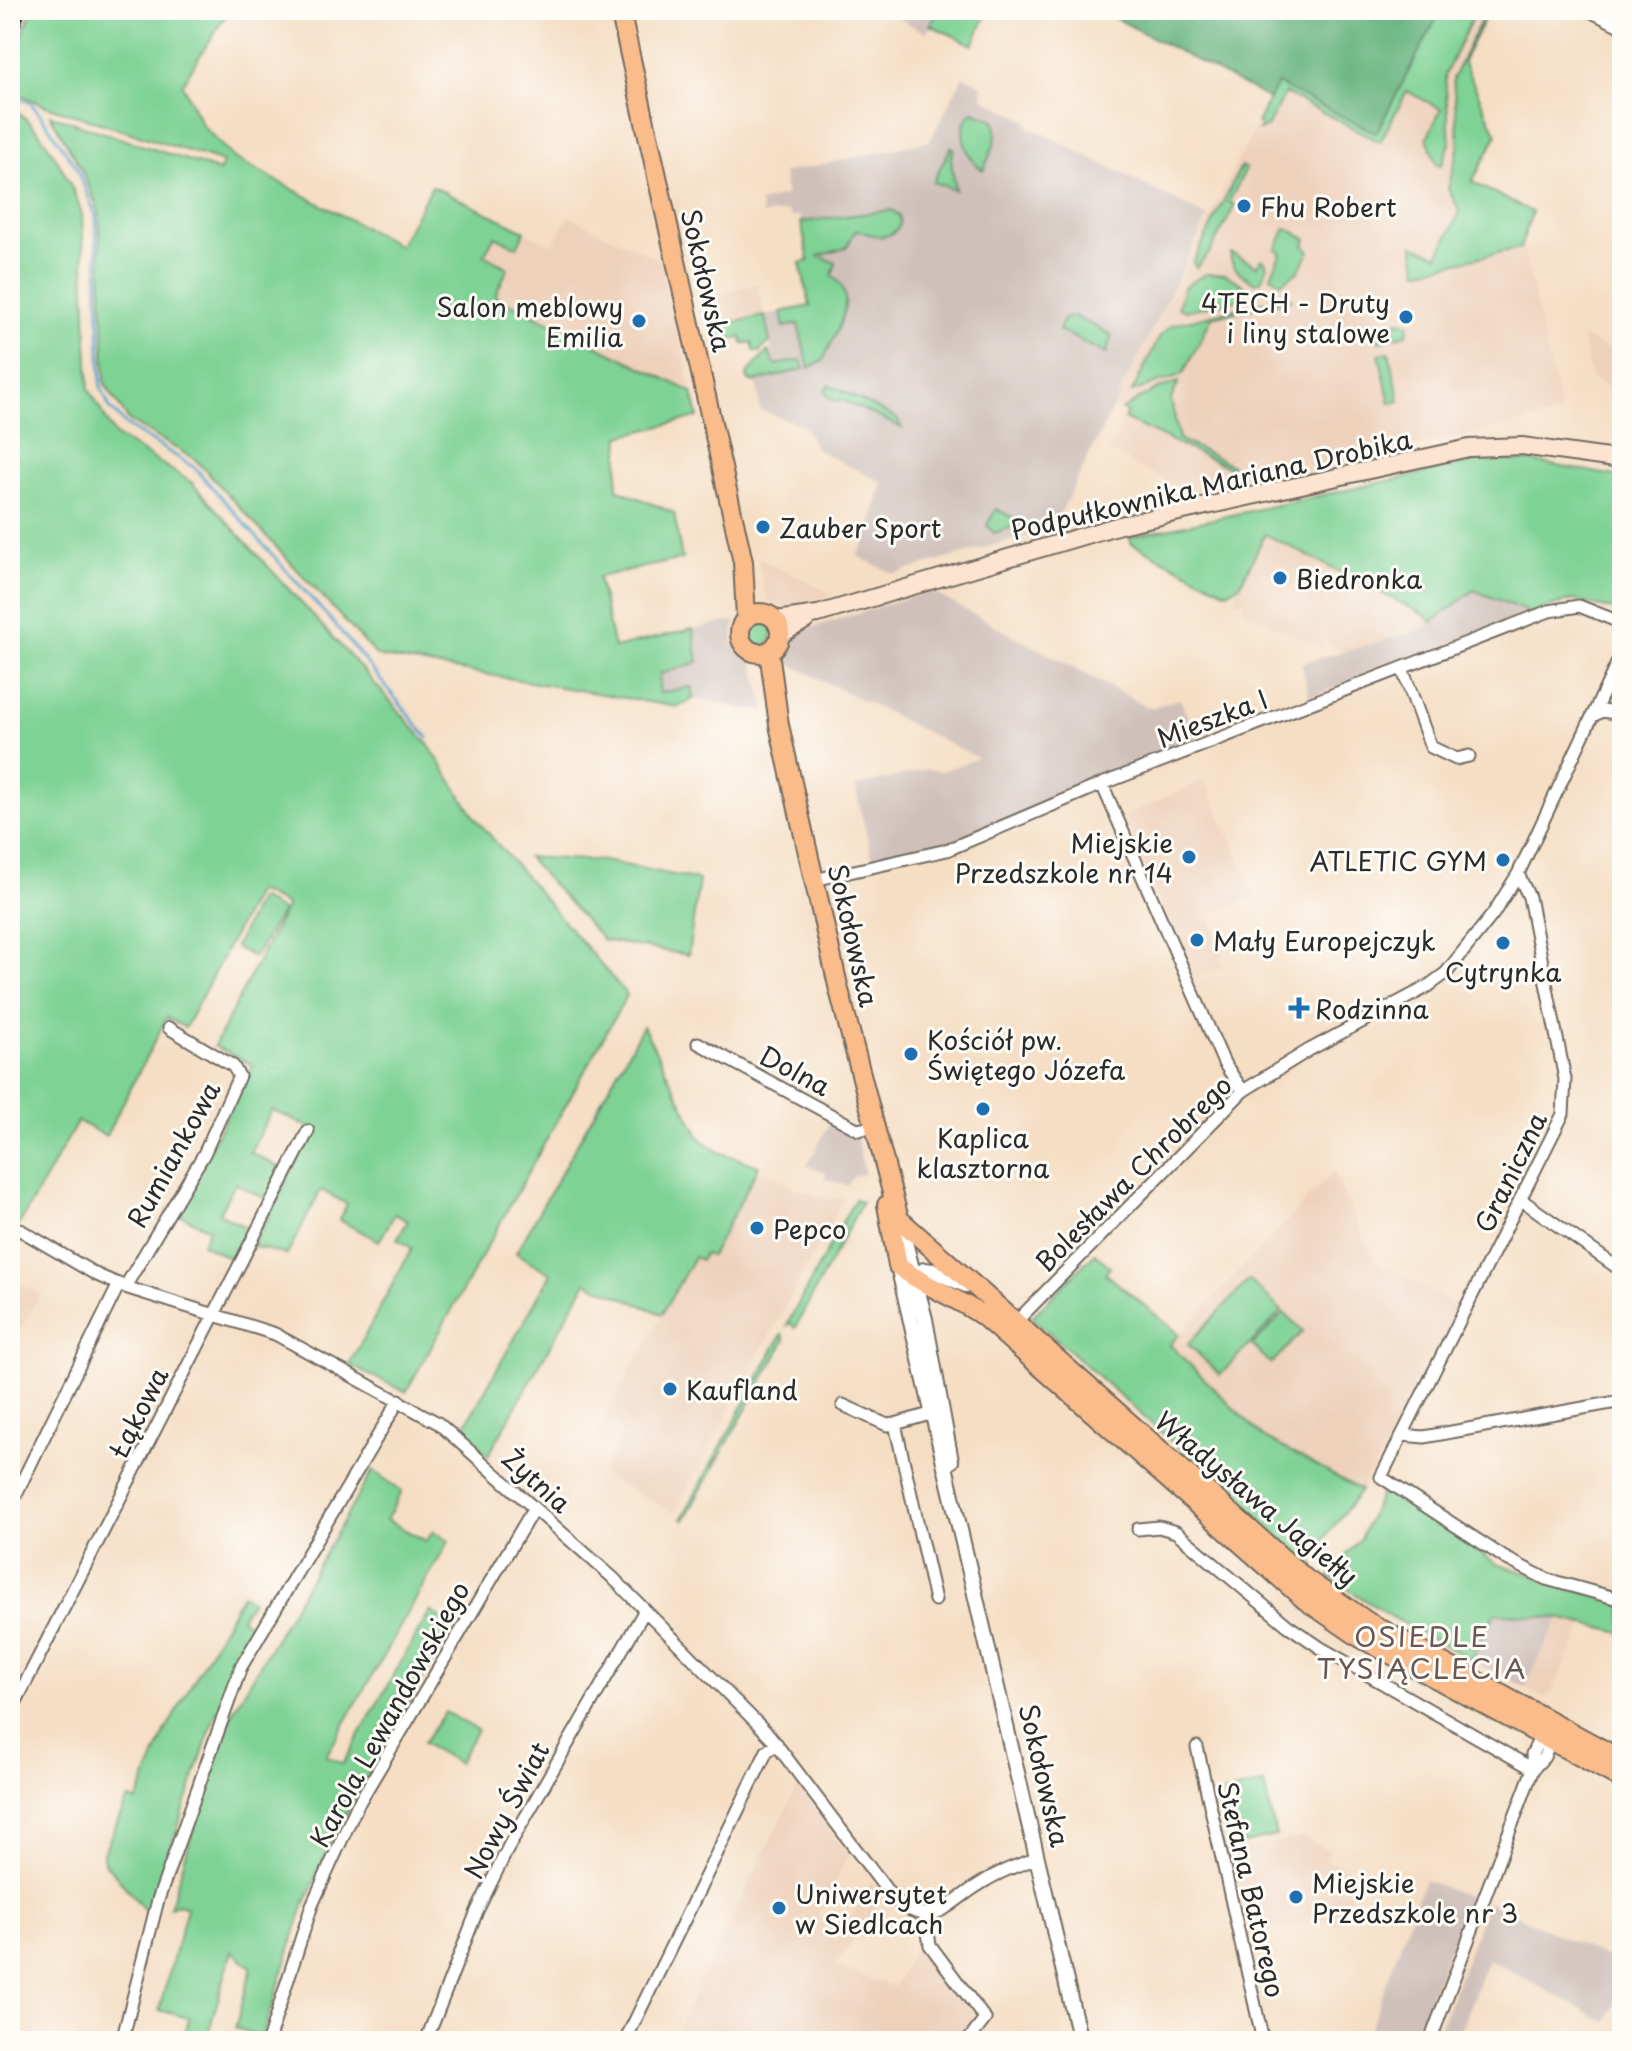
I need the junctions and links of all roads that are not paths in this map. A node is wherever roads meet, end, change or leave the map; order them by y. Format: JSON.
{"nodes":[{"id":1,"x":598,"y":10,"type":"edge"},
{"id":2,"x":1588,"y":10,"type":"edge"},
{"id":3,"x":620,"y":13,"type":"edge"},
{"id":4,"x":1622,"y":27,"type":"edge"},
{"id":5,"x":1622,"y":460,"type":"edge"},
{"id":6,"x":766,"y":621,"type":"junction"},
{"id":7,"x":1622,"y":623,"type":"edge"},
{"id":8,"x":762,"y":652,"type":"junction"},
{"id":9,"x":1622,"y":653,"type":"edge"},
{"id":10,"x":1402,"y":668,"type":"junction"},
{"id":11,"x":1622,"y":714,"type":"edge"},
{"id":12,"x":1592,"y":717,"type":"junction"},
{"id":13,"x":1469,"y":756,"type":"dead end"},
{"id":14,"x":1102,"y":784,"type":"junction"},
{"id":15,"x":1518,"y":874,"type":"junction"},
{"id":16,"x":814,"y":880,"type":"junction"},
{"id":17,"x":169,"y":1028,"type":"dead end"},
{"id":18,"x":698,"y":1043,"type":"dead end"},
{"id":19,"x":1243,"y":1091,"type":"junction"},
{"id":20,"x":873,"y":1126,"type":"junction"},
{"id":21,"x":308,"y":1131,"type":"dead end"},
{"id":22,"x":886,"y":1178,"type":"junction"},
{"id":23,"x":1523,"y":1201,"type":"junction"},
{"id":24,"x":899,"y":1219,"type":"junction"},
{"id":25,"x":10,"y":1224,"type":"edge"},
{"id":26,"x":1622,"y":1271,"type":"edge"},
{"id":27,"x":904,"y":1278,"type":"junction"},
{"id":28,"x":122,"y":1286,"type":"junction"},
{"id":29,"x":988,"y":1297,"type":"junction"},
{"id":30,"x":956,"y":1299,"type":"junction"},
{"id":31,"x":213,"y":1312,"type":"junction"},
{"id":32,"x":925,"y":1319,"type":"junction"},
{"id":33,"x":1010,"y":1328,"type":"junction"},
{"id":34,"x":399,"y":1400,"type":"junction"},
{"id":35,"x":1622,"y":1401,"type":"edge"},
{"id":36,"x":843,"y":1405,"type":"dead end"},
{"id":37,"x":930,"y":1414,"type":"junction"},
{"id":38,"x":895,"y":1424,"type":"junction"},
{"id":39,"x":1402,"y":1435,"type":"junction"},
{"id":40,"x":14,"y":1498,"type":"dead end"},
{"id":41,"x":534,"y":1508,"type":"junction"},
{"id":42,"x":960,"y":1520,"type":"junction"},
{"id":43,"x":1138,"y":1529,"type":"dead end"},
{"id":44,"x":935,"y":1600,"type":"dead end"},
{"id":45,"x":1622,"y":1600,"type":"edge"},
{"id":46,"x":645,"y":1610,"type":"junction"},
{"id":47,"x":10,"y":1713,"type":"edge"},
{"id":48,"x":1548,"y":1732,"type":"junction"},
{"id":49,"x":777,"y":1744,"type":"junction"},
{"id":50,"x":1197,"y":1747,"type":"dead end"},
{"id":51,"x":1622,"y":1760,"type":"edge"},
{"id":52,"x":1533,"y":1769,"type":"junction"},
{"id":53,"x":1622,"y":1779,"type":"edge"},
{"id":54,"x":1038,"y":1858,"type":"junction"},
{"id":55,"x":925,"y":1914,"type":"junction"},
{"id":56,"x":122,"y":2041,"type":"edge"},
{"id":57,"x":268,"y":2041,"type":"edge"},
{"id":58,"x":426,"y":2041,"type":"edge"},
{"id":59,"x":625,"y":2041,"type":"edge"},
{"id":60,"x":968,"y":2041,"type":"edge"},
{"id":61,"x":1080,"y":2041,"type":"edge"},
{"id":62,"x":1263,"y":2041,"type":"edge"},
{"id":63,"x":1430,"y":2041,"type":"edge"}],
"edges":[{"from":1,"to":3,"type":"street"},
{"from":2,"to":4,"type":"street"},
{"from":3,"to":6,"type":"main road","name":"Sokołowska"},
{"from":5,"to":6,"type":"main road","name":"Podpułkownika Mariana Drobika"},
{"from":6,"to":8,"type":"main road"},
{"from":6,"to":8,"type":"main road","name":"Sokołowska"},
{"from":7,"to":10,"type":"street","name":"Mieszka I"},
{"from":8,"to":16,"type":"main road","name":"Sokołowska"},
{"from":9,"to":12,"type":"street"},
{"from":10,"to":13,"type":"street"},
{"from":10,"to":14,"type":"street","name":"Mieszka I"},
{"from":11,"to":12,"type":"street"},
{"from":12,"to":15,"type":"street"},
{"from":14,"to":16,"type":"street","name":"Mieszka I"},
{"from":14,"to":19,"type":"street"},
{"from":15,"to":19,"type":"street","name":"Bolesława Chrobrego"},
{"from":15,"to":23,"type":"street","name":"Graniczna"},
{"from":16,"to":20,"type":"main road","name":"Sokołowska"},
{"from":17,"to":28,"type":"street","name":"Rumiankowa"},
{"from":18,"to":20,"type":"street","name":"Dolna"},
{"from":19,"to":33,"type":"street","name":"Bolesława Chrobrego"},
{"from":20,"to":22,"type":"main road","name":"Sokołowska"},
{"from":21,"to":31,"type":"street","name":"Łąkowa"},
{"from":22,"to":24,"type":"main road","name":"Sokołowska"},
{"from":22,"to":27,"type":"main road","name":"Sokołowska"},
{"from":23,"to":26,"type":"street"},
{"from":23,"to":39,"type":"street","name":"Graniczna"},
{"from":24,"to":27,"type":"street","name":"Sokołowska"},
{"from":24,"to":29,"type":"main road","name":"Władysława Jagiełły"},
{"from":25,"to":28,"type":"street","name":"Żytnia"},
{"from":27,"to":29,"type":"street"},
{"from":27,"to":30,"type":"main road","name":"Władysława Jagiełły"},
{"from":27,"to":32,"type":"street","name":"Sokołowska"},
{"from":27,"to":37,"type":"street","name":"Sokołowska"},
{"from":28,"to":31,"type":"street","name":"Żytnia"},
{"from":28,"to":40,"type":"street"},
{"from":29,"to":33,"type":"main road","name":"Władysława Jagiełły"},
{"from":30,"to":32,"type":"street"},
{"from":30,"to":33,"type":"main road","name":"Władysława Jagiełły"},
{"from":31,"to":34,"type":"street","name":"Żytnia"},
{"from":31,"to":47,"type":"street","name":"Łąkowa"},
{"from":32,"to":42,"type":"street","name":"Sokołowska"},
{"from":33,"to":48,"type":"main road","name":"Władysława Jagiełły"},
{"from":34,"to":41,"type":"street","name":"Żytnia"},
{"from":34,"to":56,"type":"street"},
{"from":35,"to":39,"type":"street"},
{"from":36,"to":38,"type":"street"},
{"from":37,"to":38,"type":"street"},
{"from":37,"to":42,"type":"street","name":"Sokołowska"},
{"from":38,"to":44,"type":"street"},
{"from":39,"to":45,"type":"street","name":"Graniczna"},
{"from":41,"to":46,"type":"street","name":"Żytnia"},
{"from":41,"to":57,"type":"street","name":"Karola Lewandowskiego"},
{"from":42,"to":54,"type":"street","name":"Sokołowska"},
{"from":43,"to":52,"type":"street"},
{"from":46,"to":49,"type":"street","name":"Żytnia"},
{"from":46,"to":58,"type":"street","name":"Nowy Świat"},
{"from":48,"to":51,"type":"main road","name":"Władysława Jagiełły"},
{"from":48,"to":52,"type":"street"},
{"from":48,"to":53,"type":"main road","name":"Władysława Jagiełły"},
{"from":49,"to":55,"type":"street","name":"Żytnia"},
{"from":49,"to":59,"type":"street"},
{"from":50,"to":62,"type":"street","name":"Stefana Batorego"},
{"from":52,"to":63,"type":"street"},
{"from":54,"to":55,"type":"street"},
{"from":54,"to":61,"type":"street","name":"Sokołowska"},
{"from":55,"to":60,"type":"street"}]}
